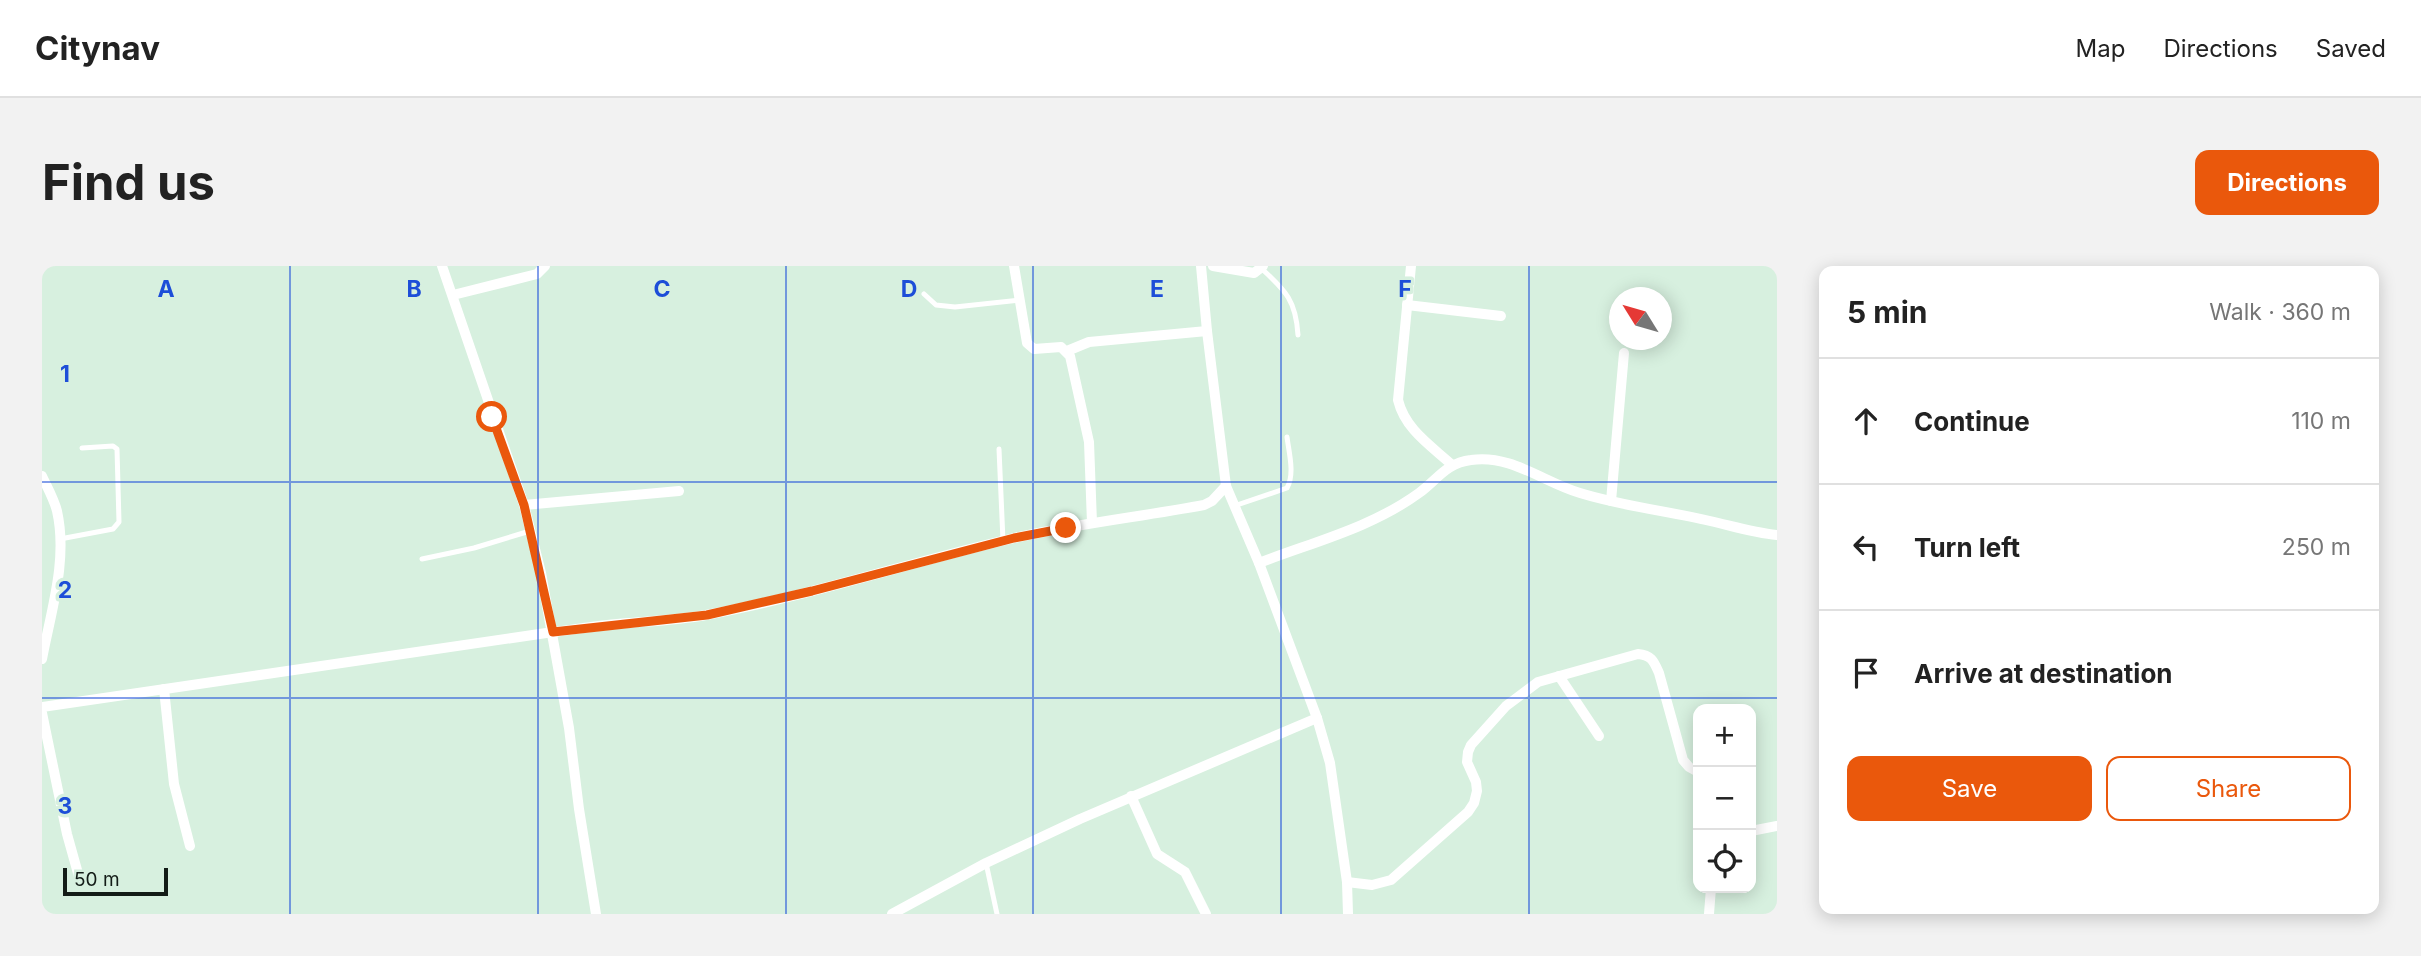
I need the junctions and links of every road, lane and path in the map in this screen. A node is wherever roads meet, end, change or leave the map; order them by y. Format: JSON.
{"nodes":[{"id":1,"x":442,"y":266,"type":"edge"},
{"id":2,"x":545,"y":266,"type":"edge"},
{"id":3,"x":1014,"y":266,"type":"edge"},
{"id":4,"x":1201,"y":266,"type":"edge"},
{"id":5,"x":1213,"y":266,"type":"edge"},
{"id":6,"x":1411,"y":266,"type":"edge"},
{"id":7,"x":1262,"y":267,"type":"edge"},
{"id":8,"x":924,"y":294,"type":"dead end"},
{"id":9,"x":453,"y":295,"type":"junction"},
{"id":10,"x":1020,"y":300,"type":"junction"},
{"id":11,"x":1407,"y":305,"type":"junction"},
{"id":12,"x":1501,"y":316,"type":"dead end"},
{"id":13,"x":1207,"y":331,"type":"junction"},
{"id":14,"x":1298,"y":335,"type":"dead end"},
{"id":15,"x":1067,"y":351,"type":"junction"},
{"id":16,"x":1624,"y":353,"type":"dead end"},
{"id":17,"x":1287,"y":437,"type":"dead end"},
{"id":18,"x":82,"y":448,"type":"dead end"},
{"id":19,"x":999,"y":449,"type":"dead end"},
{"id":20,"x":1451,"y":464,"type":"junction"},
{"id":21,"x":42,"y":476,"type":"edge"},
{"id":22,"x":1226,"y":486,"type":"junction"},
{"id":23,"x":679,"y":491,"type":"dead end"},
{"id":24,"x":1611,"y":501,"type":"junction"},
{"id":25,"x":524,"y":505,"type":"junction"},
{"id":26,"x":1234,"y":506,"type":"junction"},
{"id":27,"x":1092,"y":523,"type":"junction"},
{"id":28,"x":530,"y":531,"type":"junction"},
{"id":29,"x":1777,"y":535,"type":"edge"},
{"id":30,"x":60,"y":539,"type":"junction"},
{"id":31,"x":1003,"y":541,"type":"junction"},
{"id":32,"x":422,"y":559,"type":"dead end"},
{"id":33,"x":1259,"y":563,"type":"junction"},
{"id":34,"x":553,"y":632,"type":"junction"},
{"id":35,"x":42,"y":659,"type":"edge"},
{"id":36,"x":1559,"y":676,"type":"junction"},
{"id":37,"x":164,"y":689,"type":"junction"},
{"id":38,"x":42,"y":707,"type":"edge"},
{"id":39,"x":42,"y":713,"type":"edge"},
{"id":40,"x":1317,"y":718,"type":"junction"},
{"id":41,"x":1599,"y":736,"type":"dead end"},
{"id":42,"x":1693,"y":769,"type":"edge"},
{"id":43,"x":1131,"y":796,"type":"junction"},
{"id":44,"x":1777,"y":826,"type":"edge"},
{"id":45,"x":1756,"y":830,"type":"edge"},
{"id":46,"x":190,"y":846,"type":"dead end"},
{"id":47,"x":986,"y":863,"type":"junction"},
{"id":48,"x":79,"y":877,"type":"dead end"},
{"id":49,"x":1347,"y":882,"type":"junction"},
{"id":50,"x":1711,"y":893,"type":"edge"},
{"id":51,"x":897,"y":913,"type":"edge"},
{"id":52,"x":596,"y":914,"type":"edge"},
{"id":53,"x":997,"y":914,"type":"edge"},
{"id":54,"x":1206,"y":914,"type":"edge"},
{"id":55,"x":1348,"y":914,"type":"edge"},
{"id":56,"x":1709,"y":914,"type":"edge"}],
"edges":[{"from":1,"to":9,"type":"street"},
{"from":2,"to":9,"type":"street"},
{"from":3,"to":10,"type":"street"},
{"from":4,"to":13,"type":"street"},
{"from":5,"to":7,"type":"street"},
{"from":6,"to":11,"type":"street"},
{"from":7,"to":14,"type":"lane"},
{"from":8,"to":10,"type":"lane"},
{"from":9,"to":25,"type":"street"},
{"from":10,"to":15,"type":"street"},
{"from":11,"to":12,"type":"street"},
{"from":11,"to":20,"type":"street"},
{"from":13,"to":15,"type":"street"},
{"from":13,"to":22,"type":"street"},
{"from":15,"to":27,"type":"street"},
{"from":16,"to":24,"type":"street"},
{"from":17,"to":26,"type":"lane"},
{"from":18,"to":30,"type":"lane"},
{"from":19,"to":31,"type":"lane"},
{"from":20,"to":24,"type":"street"},
{"from":20,"to":33,"type":"street"},
{"from":21,"to":30,"type":"street"},
{"from":22,"to":26,"type":"street"},
{"from":22,"to":27,"type":"street"},
{"from":23,"to":25,"type":"street"},
{"from":24,"to":29,"type":"street"},
{"from":25,"to":28,"type":"street"},
{"from":26,"to":33,"type":"street"},
{"from":27,"to":31,"type":"street"},
{"from":28,"to":32,"type":"lane"},
{"from":28,"to":34,"type":"street"},
{"from":30,"to":35,"type":"street"},
{"from":31,"to":34,"type":"street"},
{"from":33,"to":40,"type":"street"},
{"from":34,"to":37,"type":"street"},
{"from":34,"to":52,"type":"street"},
{"from":36,"to":41,"type":"street"},
{"from":36,"to":42,"type":"street"},
{"from":36,"to":49,"type":"street"},
{"from":37,"to":38,"type":"street"},
{"from":37,"to":46,"type":"street"},
{"from":39,"to":48,"type":"street"},
{"from":40,"to":43,"type":"street"},
{"from":40,"to":49,"type":"street"},
{"from":43,"to":47,"type":"street"},
{"from":43,"to":54,"type":"street"},
{"from":44,"to":45,"type":"street"},
{"from":47,"to":51,"type":"street"},
{"from":47,"to":53,"type":"lane"},
{"from":49,"to":55,"type":"street"},
{"from":50,"to":56,"type":"street"}]}
